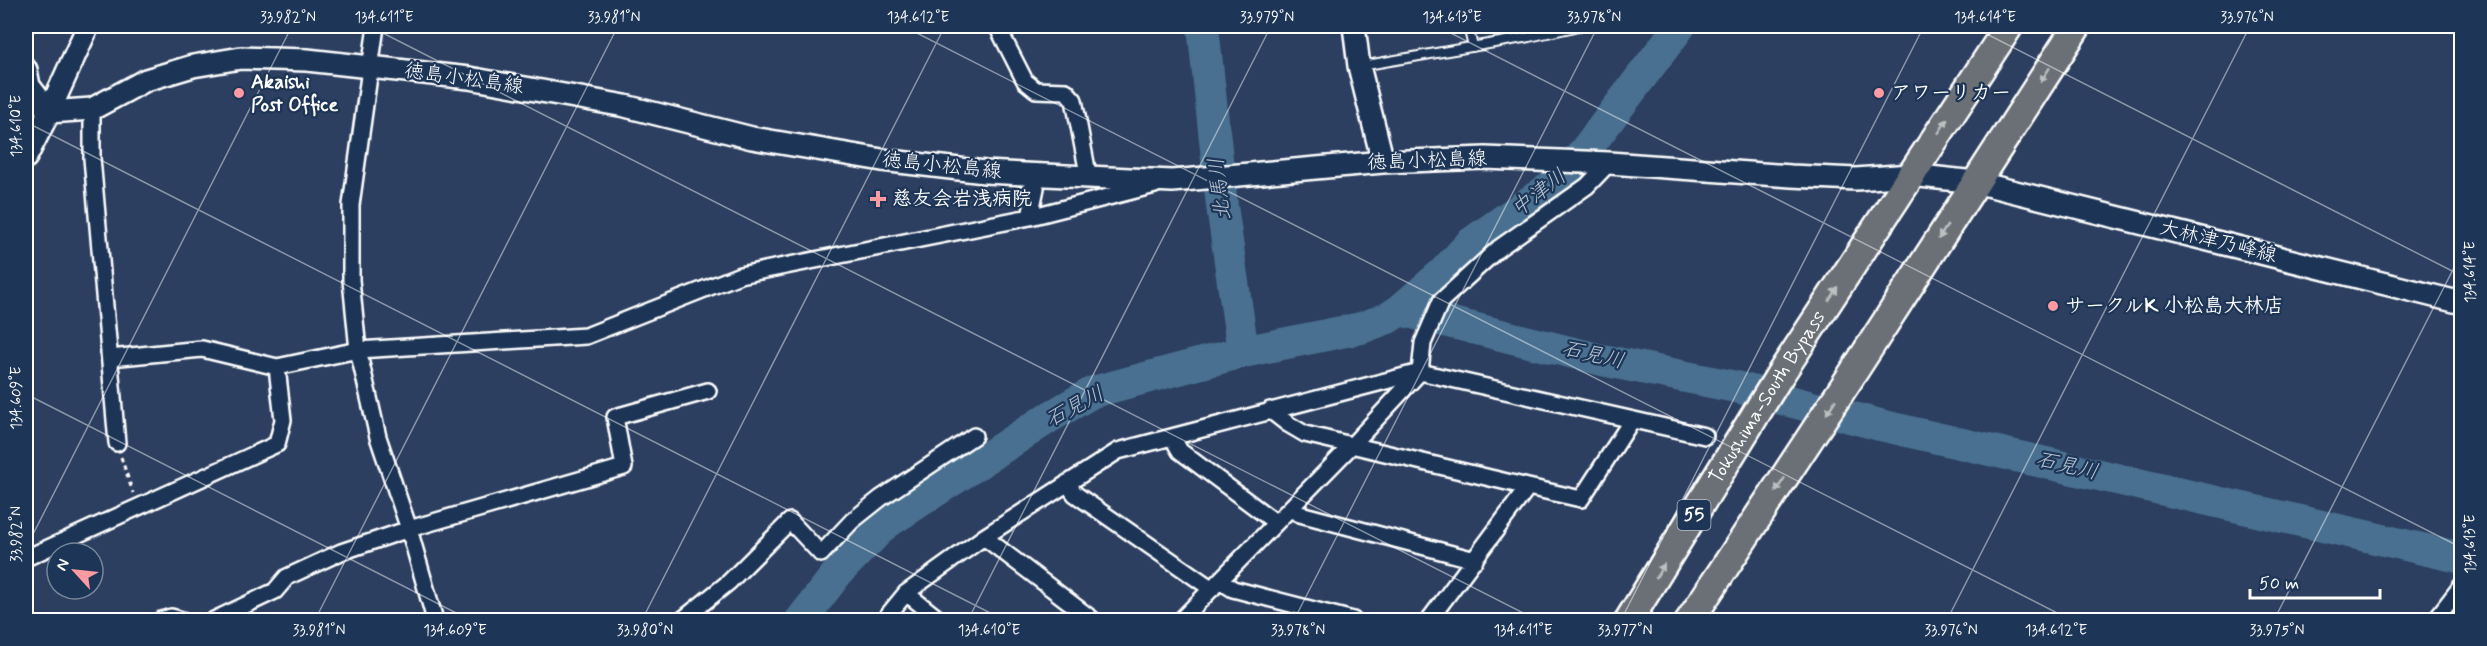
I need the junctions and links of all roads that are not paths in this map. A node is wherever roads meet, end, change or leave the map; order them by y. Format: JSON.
{"nodes":[{"id":1,"x":88,"y":26,"type":"edge"},
{"id":2,"x":376,"y":26,"type":"edge"},
{"id":3,"x":998,"y":26,"type":"edge"},
{"id":4,"x":1354,"y":26,"type":"edge"},
{"id":5,"x":1468,"y":26,"type":"edge"},
{"id":6,"x":1580,"y":26,"type":"edge"},
{"id":7,"x":2009,"y":26,"type":"edge"},
{"id":8,"x":2077,"y":26,"type":"edge"},
{"id":9,"x":1473,"y":47,"type":"junction"},
{"id":10,"x":372,"y":66,"type":"junction"},
{"id":11,"x":1359,"y":66,"type":"junction"},
{"id":12,"x":26,"y":70,"type":"edge"},
{"id":13,"x":92,"y":109,"type":"junction"},
{"id":14,"x":49,"y":112,"type":"junction"},
{"id":15,"x":26,"y":157,"type":"edge"},
{"id":16,"x":1383,"y":162,"type":"junction"},
{"id":17,"x":1609,"y":163,"type":"junction"},
{"id":18,"x":1027,"y":175,"type":"junction"},
{"id":19,"x":1911,"y":175,"type":"junction"},
{"id":20,"x":1089,"y":178,"type":"junction"},
{"id":21,"x":1172,"y":181,"type":"junction"},
{"id":22,"x":1975,"y":182,"type":"junction"},
{"id":23,"x":1030,"y":217,"type":"junction"},
{"id":24,"x":2462,"y":303,"type":"edge"},
{"id":25,"x":358,"y":350,"type":"junction"},
{"id":26,"x":110,"y":358,"type":"junction"},
{"id":27,"x":277,"y":367,"type":"junction"},
{"id":28,"x":1420,"y":372,"type":"junction"},
{"id":29,"x":708,"y":391,"type":"dead end"},
{"id":30,"x":1270,"y":410,"type":"junction"},
{"id":31,"x":1632,"y":420,"type":"junction"},
{"id":32,"x":974,"y":436,"type":"dead end"},
{"id":33,"x":1705,"y":436,"type":"dead end"},
{"id":34,"x":1172,"y":437,"type":"junction"},
{"id":35,"x":117,"y":444,"type":"road end"},
{"id":36,"x":1353,"y":444,"type":"junction"},
{"id":37,"x":1067,"y":483,"type":"junction"},
{"id":38,"x":1528,"y":487,"type":"junction"},
{"id":39,"x":1290,"y":509,"type":"junction"},
{"id":40,"x":1275,"y":522,"type":"junction"},
{"id":41,"x":409,"y":530,"type":"junction"},
{"id":42,"x":984,"y":537,"type":"junction"},
{"id":43,"x":26,"y":558,"type":"edge"},
{"id":44,"x":1475,"y":560,"type":"junction"},
{"id":45,"x":1216,"y":585,"type":"junction"},
{"id":46,"x":2462,"y":585,"type":"edge"},
{"id":47,"x":906,"y":593,"type":"junction"},
{"id":48,"x":161,"y":621,"type":"edge"},
{"id":49,"x":182,"y":621,"type":"edge"},
{"id":50,"x":214,"y":621,"type":"edge"},
{"id":51,"x":435,"y":621,"type":"edge"},
{"id":52,"x":682,"y":621,"type":"edge"},
{"id":53,"x":884,"y":621,"type":"edge"},
{"id":54,"x":940,"y":621,"type":"edge"},
{"id":55,"x":1093,"y":621,"type":"edge"},
{"id":56,"x":1181,"y":621,"type":"edge"},
{"id":57,"x":1353,"y":621,"type":"edge"},
{"id":58,"x":1429,"y":621,"type":"edge"},
{"id":59,"x":1629,"y":621,"type":"edge"},
{"id":60,"x":1690,"y":621,"type":"edge"},
{"id":61,"x":2435,"y":621,"type":"edge"}],
"edges":[{"from":1,"to":14,"type":"main road"},
{"from":2,"to":10,"type":"street"},
{"from":3,"to":20,"type":"street"},
{"from":4,"to":11,"type":"main road"},
{"from":5,"to":9,"type":"lane"},
{"from":6,"to":9,"type":"lane"},
{"from":19,"to":7,"type":"highway","number":"55","one_way":true},
{"from":8,"to":22,"type":"highway","one_way":true},
{"from":9,"to":11,"type":"lane"},
{"from":10,"to":13,"type":"main road","name":"徳島小松島線"},
{"from":10,"to":18,"type":"main road","name":"徳島小松島線"},
{"from":10,"to":25,"type":"street"},
{"from":11,"to":16,"type":"main road"},
{"from":12,"to":14,"type":"main road"},
{"from":13,"to":14,"type":"main road","name":"徳島小松島線"},
{"from":13,"to":26,"type":"street"},
{"from":14,"to":15,"type":"main road"},
{"from":16,"to":17,"type":"main road","name":"徳島小松島線"},
{"from":16,"to":21,"type":"main road","name":"徳島小松島線"},
{"from":17,"to":19,"type":"main road","name":"徳島小松島線"},
{"from":17,"to":28,"type":"street"},
{"from":18,"to":20,"type":"main road","name":"徳島小松島線"},
{"from":18,"to":23,"type":"street"},
{"from":19,"to":22,"type":"main road","name":"徳島小松島線"},
{"from":59,"to":19,"type":"highway","name":"Tokushima-South Bypass","number":"55","one_way":true},
{"from":20,"to":21,"type":"main road","name":"徳島小松島線"},
{"from":21,"to":23,"type":"street"},
{"from":22,"to":24,"type":"main road","name":"大林津乃峰線"},
{"from":22,"to":60,"type":"highway","one_way":true},
{"from":23,"to":25,"type":"street"},
{"from":25,"to":27,"type":"street"},
{"from":25,"to":41,"type":"street"},
{"from":26,"to":27,"type":"street"},
{"from":26,"to":35,"type":"street"},
{"from":27,"to":43,"type":"street"},
{"from":28,"to":30,"type":"street"},
{"from":28,"to":31,"type":"street"},
{"from":28,"to":36,"type":"street"},
{"from":29,"to":41,"type":"street"},
{"from":30,"to":34,"type":"street"},
{"from":30,"to":36,"type":"street"},
{"from":31,"to":33,"type":"street"},
{"from":31,"to":38,"type":"street"},
{"from":32,"to":52,"type":"street"},
{"from":34,"to":37,"type":"street"},
{"from":34,"to":40,"type":"street"},
{"from":36,"to":38,"type":"street"},
{"from":36,"to":39,"type":"street"},
{"from":37,"to":42,"type":"street"},
{"from":37,"to":45,"type":"street"},
{"from":38,"to":44,"type":"street"},
{"from":39,"to":40,"type":"street"},
{"from":39,"to":44,"type":"street"},
{"from":40,"to":45,"type":"street"},
{"from":41,"to":50,"type":"street"},
{"from":41,"to":51,"type":"street"},
{"from":42,"to":47,"type":"street"},
{"from":42,"to":55,"type":"street"},
{"from":44,"to":58,"type":"street"},
{"from":45,"to":56,"type":"street"},
{"from":45,"to":57,"type":"street"},
{"from":46,"to":61,"type":"street"},
{"from":47,"to":53,"type":"street"},
{"from":47,"to":54,"type":"street"},
{"from":48,"to":49,"type":"street"}]}
